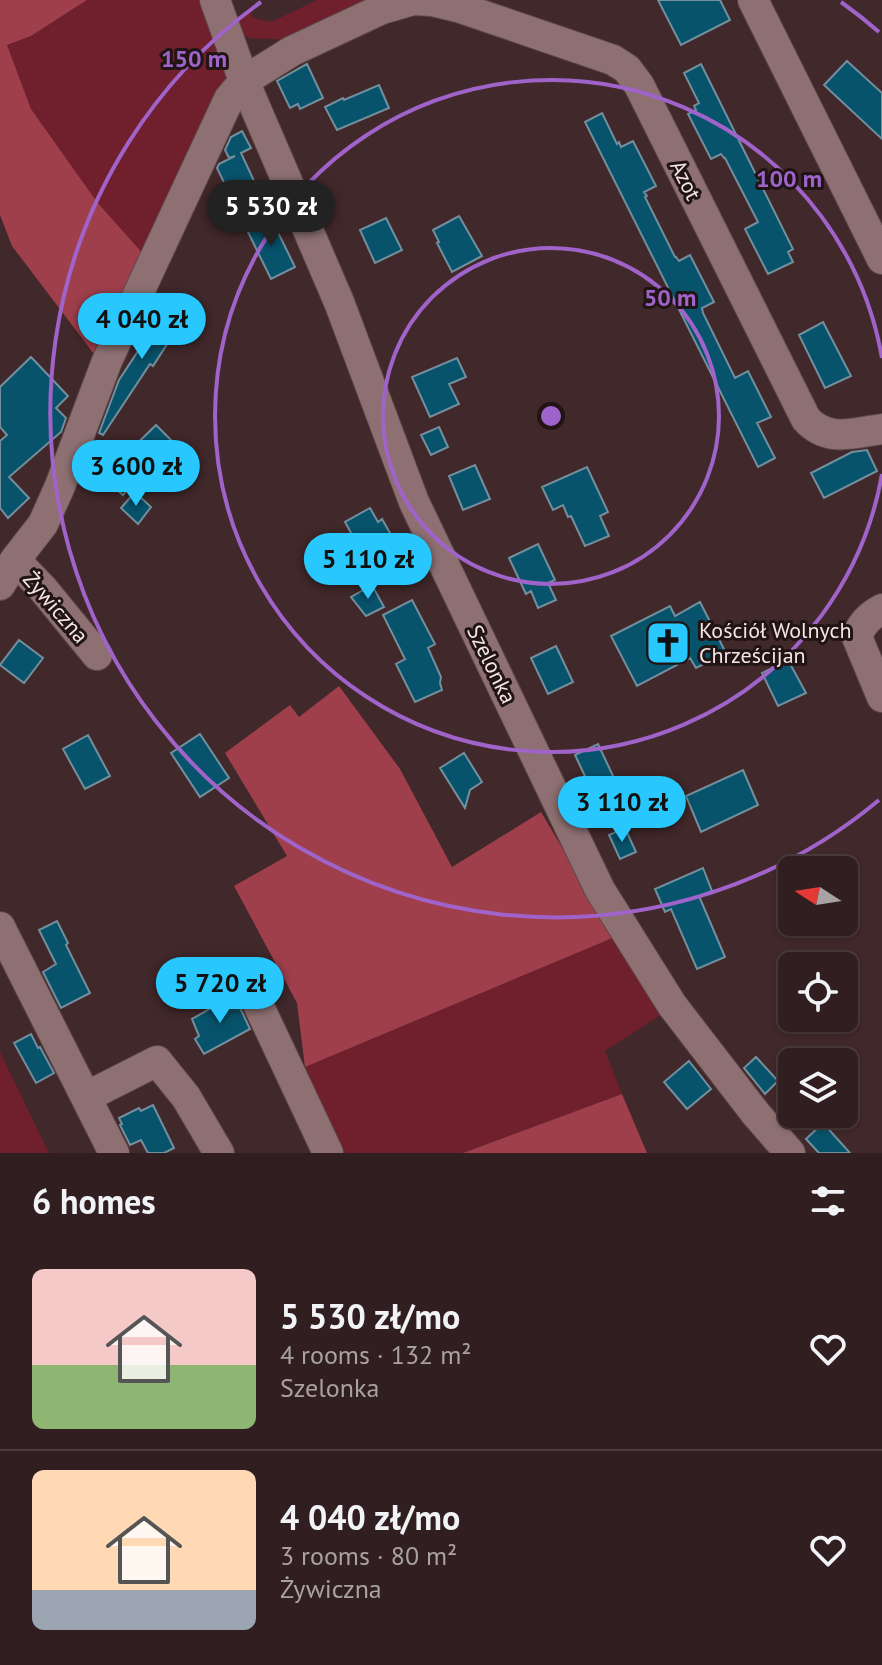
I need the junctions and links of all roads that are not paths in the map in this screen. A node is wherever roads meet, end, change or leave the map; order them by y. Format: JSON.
{"nodes":[{"id":1,"x":215,"y":0,"type":"edge"},
{"id":2,"x":414,"y":0,"type":"edge"},
{"id":3,"x":753,"y":0,"type":"edge"},
{"id":4,"x":460,"y":4,"type":"edge"},
{"id":5,"x":229,"y":37,"type":"junction"},
{"id":6,"x":292,"y":51,"type":"junction"},
{"id":7,"x":244,"y":81,"type":"junction"},
{"id":8,"x":882,"y":259,"type":"edge"},
{"id":9,"x":882,"y":429,"type":"edge"},
{"id":10,"x":8,"y":573,"type":"edge"},
{"id":11,"x":882,"y":609,"type":"edge"},
{"id":12,"x":97,"y":655,"type":"dead end"},
{"id":13,"x":882,"y":697,"type":"edge"},
{"id":14,"x":0,"y":927,"type":"edge"},
{"id":15,"x":248,"y":983,"type":"dead end"},
{"id":16,"x":86,"y":1097,"type":"junction"},
{"id":17,"x":114,"y":1153,"type":"edge"},
{"id":18,"x":219,"y":1153,"type":"edge"},
{"id":19,"x":328,"y":1153,"type":"edge"},
{"id":20,"x":790,"y":1153,"type":"edge"}],
"edges":[{"from":1,"to":5,"type":"street","name":"Szelonka"},
{"from":2,"to":4,"type":"street","name":"Azot"},
{"from":2,"to":6,"type":"street","name":"Azot"},
{"from":3,"to":8,"type":"street"},
{"from":4,"to":9,"type":"street","name":"Azot"},
{"from":5,"to":6,"type":"street"},
{"from":5,"to":7,"type":"street","name":"Szelonka"},
{"from":6,"to":7,"type":"street","name":"Azot"},
{"from":7,"to":10,"type":"street","name":"Żywiczna"},
{"from":7,"to":20,"type":"street","name":"Szelonka"},
{"from":10,"to":12,"type":"street","name":"Żywiczna"},
{"from":11,"to":13,"type":"street"},
{"from":14,"to":16,"type":"street"},
{"from":15,"to":19,"type":"street"},
{"from":16,"to":17,"type":"street"},
{"from":16,"to":18,"type":"street"}]}
